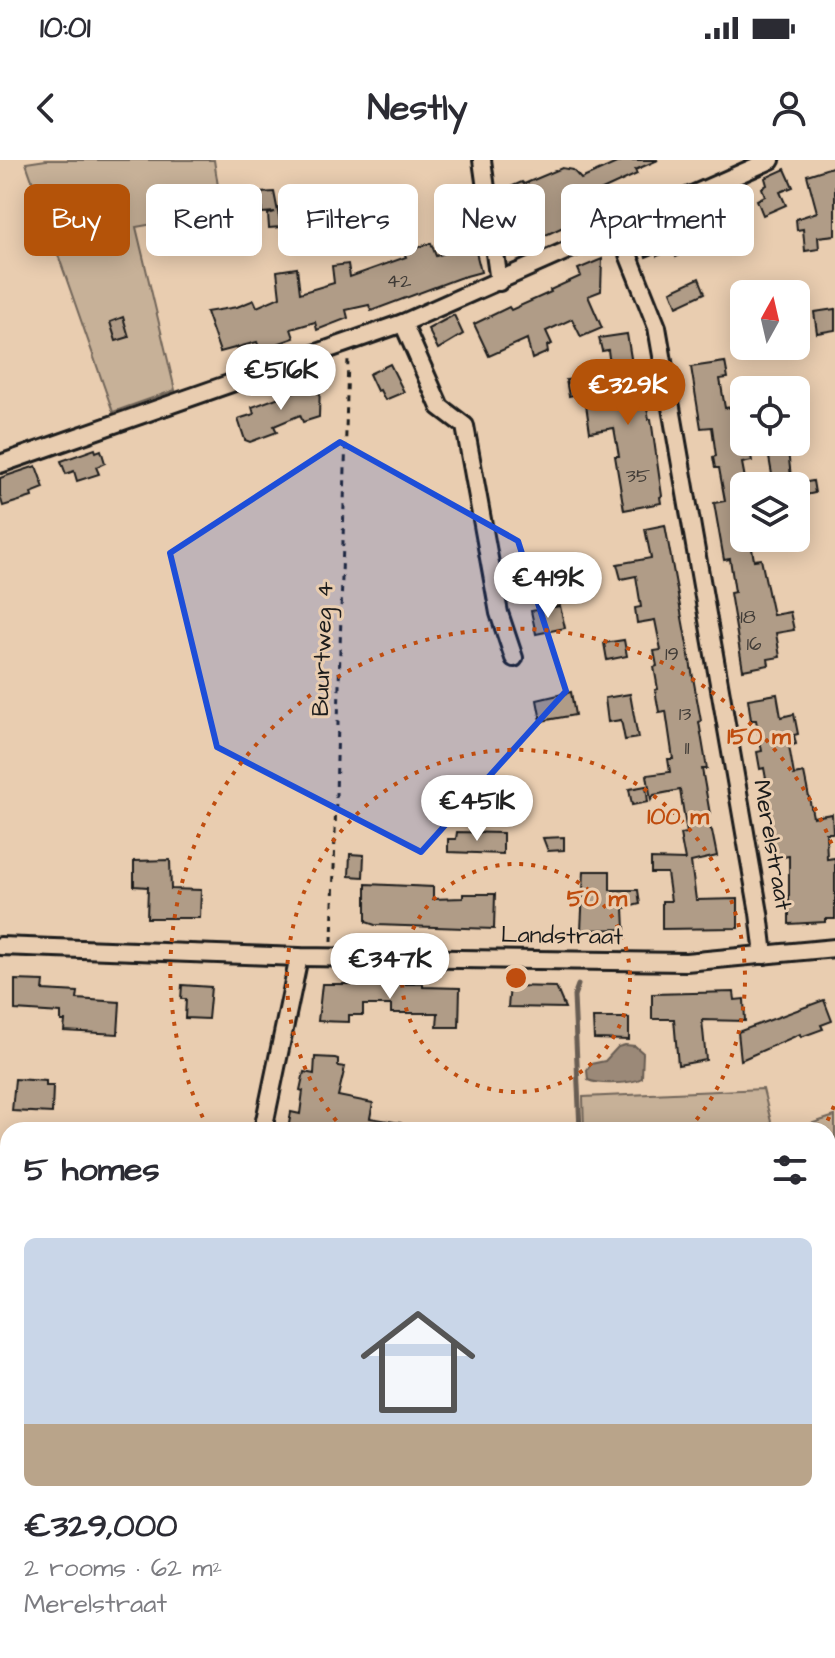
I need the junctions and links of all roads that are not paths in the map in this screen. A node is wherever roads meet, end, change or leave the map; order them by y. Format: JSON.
{"nodes":[{"id":1,"x":482,"y":160,"type":"edge"},
{"id":2,"x":771,"y":160,"type":"edge"},
{"id":3,"x":718,"y":184,"type":"edge"},
{"id":4,"x":561,"y":254,"type":"edge"},
{"id":5,"x":629,"y":256,"type":"edge"},
{"id":6,"x":499,"y":282,"type":"junction"},
{"id":7,"x":403,"y":323,"type":"junction"},
{"id":8,"x":0,"y":464,"type":"edge"},
{"id":9,"x":514,"y":658,"type":"dead end"},
{"id":10,"x":0,"y":946,"type":"edge"},
{"id":11,"x":835,"y":948,"type":"edge"},
{"id":12,"x":764,"y":955,"type":"junction"},
{"id":13,"x":299,"y":957,"type":"junction"},
{"id":14,"x":265,"y":1122,"type":"edge"}],
"edges":[{"from":1,"to":6,"type":"street"},
{"from":2,"to":3,"type":"street"},
{"from":4,"to":6,"type":"street"},
{"from":5,"to":12,"type":"street","name":"Merelstraat"},
{"from":6,"to":7,"type":"street"},
{"from":7,"to":8,"type":"street"},
{"from":7,"to":9,"type":"street"},
{"from":10,"to":13,"type":"street","name":"Landstraat"},
{"from":11,"to":12,"type":"street","name":"Landstraat"},
{"from":12,"to":13,"type":"street","name":"Landstraat"},
{"from":13,"to":14,"type":"street"}]}
